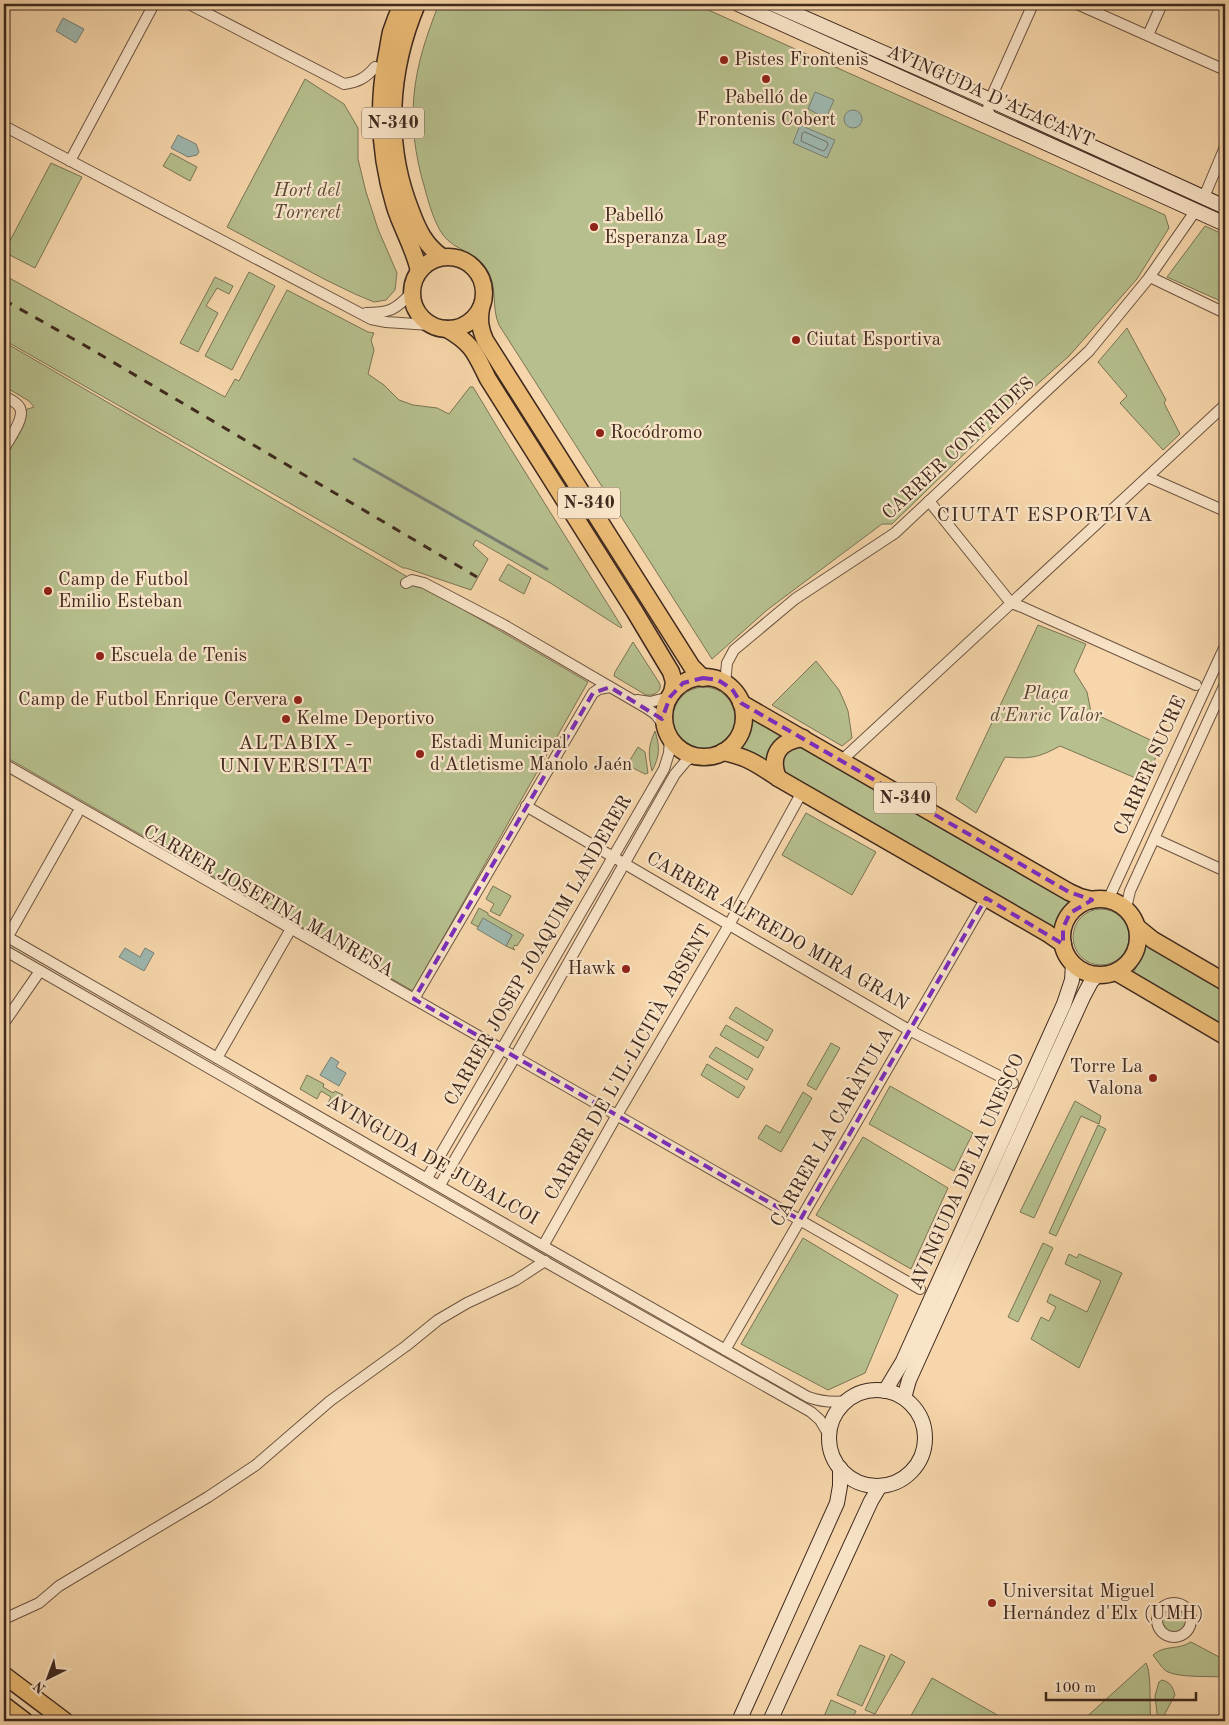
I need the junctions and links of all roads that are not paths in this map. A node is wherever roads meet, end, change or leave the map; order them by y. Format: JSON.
{"nodes":[{"id":1,"x":154,"y":4,"type":"edge"},
{"id":2,"x":190,"y":4,"type":"edge"},
{"id":3,"x":402,"y":4,"type":"edge"},
{"id":4,"x":417,"y":4,"type":"edge"},
{"id":5,"x":738,"y":4,"type":"edge"},
{"id":6,"x":773,"y":4,"type":"edge"},
{"id":7,"x":1033,"y":4,"type":"edge"},
{"id":8,"x":1077,"y":4,"type":"edge"},
{"id":9,"x":1162,"y":4,"type":"edge"},
{"id":10,"x":1148,"y":35,"type":"junction"},
{"id":11,"x":375,"y":67,"type":"dead end"},
{"id":12,"x":1225,"y":70,"type":"edge"},
{"id":13,"x":990,"y":100,"type":"junction"},
{"id":14,"x":990,"y":118,"type":"junction"},
{"id":15,"x":4,"y":126,"type":"edge"},
{"id":16,"x":1225,"y":147,"type":"edge"},
{"id":17,"x":70,"y":161,"type":"junction"},
{"id":18,"x":1204,"y":197,"type":"junction"},
{"id":19,"x":1225,"y":207,"type":"edge"},
{"id":20,"x":1196,"y":210,"type":"junction"},
{"id":21,"x":1225,"y":224,"type":"edge"},
{"id":22,"x":442,"y":257,"type":"junction"},
{"id":23,"x":419,"y":271,"type":"junction"},
{"id":24,"x":1150,"y":277,"type":"junction"},
{"id":25,"x":412,"y":292,"type":"junction"},
{"id":26,"x":481,"y":308,"type":"junction"},
{"id":27,"x":1225,"y":313,"type":"edge"},
{"id":28,"x":360,"y":314,"type":"junction"},
{"id":29,"x":430,"y":325,"type":"junction"},
{"id":30,"x":447,"y":329,"type":"junction"},
{"id":31,"x":4,"y":396,"type":"edge"},
{"id":32,"x":1225,"y":405,"type":"edge"},
{"id":33,"x":4,"y":449,"type":"edge"},
{"id":34,"x":1148,"y":477,"type":"junction"},
{"id":35,"x":929,"y":501,"type":"junction"},
{"id":36,"x":1225,"y":511,"type":"edge"},
{"id":37,"x":406,"y":583,"type":"dead end"},
{"id":38,"x":1011,"y":603,"type":"junction"},
{"id":39,"x":1225,"y":646,"type":"edge"},
{"id":40,"x":592,"y":675,"type":"junction"},
{"id":41,"x":703,"y":678,"type":"junction"},
{"id":42,"x":725,"y":684,"type":"junction"},
{"id":43,"x":1225,"y":684,"type":"edge"},
{"id":44,"x":1196,"y":685,"type":"dead end"},
{"id":45,"x":614,"y":690,"type":"junction"},
{"id":46,"x":593,"y":693,"type":"junction"},
{"id":47,"x":671,"y":695,"type":"junction"},
{"id":48,"x":741,"y":703,"type":"junction"},
{"id":49,"x":667,"y":732,"type":"junction"},
{"id":50,"x":803,"y":738,"type":"junction"},
{"id":51,"x":723,"y":752,"type":"junction"},
{"id":52,"x":694,"y":756,"type":"junction"},
{"id":53,"x":841,"y":761,"type":"junction"},
{"id":54,"x":4,"y":764,"type":"edge"},
{"id":55,"x":4,"y":772,"type":"edge"},
{"id":56,"x":778,"y":778,"type":"junction"},
{"id":57,"x":802,"y":792,"type":"junction"},
{"id":58,"x":526,"y":806,"type":"junction"},
{"id":59,"x":77,"y":814,"type":"junction"},
{"id":60,"x":1155,"y":839,"type":"junction"},
{"id":61,"x":613,"y":857,"type":"junction"},
{"id":62,"x":623,"y":863,"type":"junction"},
{"id":63,"x":1225,"y":871,"type":"edge"},
{"id":64,"x":986,"y":898,"type":"junction"},
{"id":65,"x":1100,"y":900,"type":"junction"},
{"id":66,"x":1126,"y":908,"type":"junction"},
{"id":67,"x":729,"y":925,"type":"junction"},
{"id":68,"x":1138,"y":927,"type":"junction"},
{"id":69,"x":288,"y":934,"type":"junction"},
{"id":70,"x":6,"y":936,"type":"edge"},
{"id":71,"x":1063,"y":944,"type":"junction"},
{"id":72,"x":4,"y":950,"type":"edge"},
{"id":73,"x":1073,"y":964,"type":"junction"},
{"id":74,"x":40,"y":971,"type":"junction"},
{"id":75,"x":1116,"y":972,"type":"junction"},
{"id":76,"x":1097,"y":975,"type":"junction"},
{"id":77,"x":1225,"y":982,"type":"edge"},
{"id":78,"x":414,"y":999,"type":"junction"},
{"id":79,"x":4,"y":1023,"type":"edge"},
{"id":80,"x":909,"y":1030,"type":"junction"},
{"id":81,"x":1225,"y":1036,"type":"edge"},
{"id":82,"x":500,"y":1052,"type":"junction"},
{"id":83,"x":515,"y":1057,"type":"junction"},
{"id":84,"x":217,"y":1058,"type":"junction"},
{"id":85,"x":1013,"y":1083,"type":"dead end"},
{"id":86,"x":617,"y":1115,"type":"junction"},
{"id":87,"x":427,"y":1178,"type":"junction"},
{"id":88,"x":440,"y":1186,"type":"junction"},
{"id":89,"x":800,"y":1220,"type":"junction"},
{"id":90,"x":543,"y":1246,"type":"junction"},
{"id":91,"x":545,"y":1261,"type":"junction"},
{"id":92,"x":920,"y":1289,"type":"dead end"},
{"id":93,"x":726,"y":1350,"type":"junction"},
{"id":94,"x":885,"y":1391,"type":"junction"},
{"id":95,"x":904,"y":1398,"type":"junction"},
{"id":96,"x":847,"y":1401,"type":"junction"},
{"id":97,"x":830,"y":1437,"type":"junction"},
{"id":98,"x":840,"y":1468,"type":"junction"},
{"id":99,"x":880,"y":1486,"type":"junction"},
{"id":100,"x":4,"y":1619,"type":"edge"},
{"id":101,"x":4,"y":1675,"type":"edge"},
{"id":102,"x":4,"y":1705,"type":"edge"},
{"id":103,"x":25,"y":1721,"type":"edge"},
{"id":104,"x":65,"y":1721,"type":"edge"},
{"id":105,"x":738,"y":1721,"type":"edge"},
{"id":106,"x":770,"y":1721,"type":"edge"}],
"edges":[{"from":1,"to":17,"type":"street"},
{"from":2,"to":11,"type":"street"},
{"from":3,"to":23,"type":"main road","number":"N-340"},
{"from":4,"to":22,"type":"main road","number":"N-340"},
{"from":5,"to":14,"type":"main road","name":"AVINGUDA D'ALACANT"},
{"from":6,"to":13,"type":"main road","name":"AVINGUDA D'ALACANT"},
{"from":7,"to":13,"type":"street"},
{"from":8,"to":10,"type":"street"},
{"from":9,"to":10,"type":"street"},
{"from":10,"to":12,"type":"street"},
{"from":13,"to":14,"type":"street"},
{"from":13,"to":18,"type":"main road","name":"AVINGUDA D'ALACANT"},
{"from":14,"to":20,"type":"main road","name":"AVINGUDA D'ALACANT"},
{"from":15,"to":17,"type":"street"},
{"from":16,"to":18,"type":"street"},
{"from":17,"to":28,"type":"street"},
{"from":18,"to":19,"type":"main road","name":"AVINGUDA D'ALACANT"},
{"from":20,"to":21,"type":"main road","name":"AVINGUDA D'ALACANT"},
{"from":20,"to":24,"type":"street","name":"CARRER CONFRIDES"},
{"from":22,"to":23,"type":"main road"},
{"from":22,"to":26,"type":"main road","number":"N-340"},
{"from":23,"to":25,"type":"main road"},
{"from":24,"to":27,"type":"street"},
{"from":24,"to":35,"type":"street","name":"CARRER CONFRIDES"},
{"from":25,"to":28,"type":"street"},
{"from":25,"to":29,"type":"main road"},
{"from":26,"to":30,"type":"main road"},
{"from":26,"to":41,"type":"main road","number":"N-340"},
{"from":28,"to":29,"type":"street"},
{"from":29,"to":30,"type":"main road","number":"N-340"},
{"from":30,"to":47,"type":"main road","number":"N-340"},
{"from":31,"to":33,"type":"street"},
{"from":32,"to":34,"type":"street"},
{"from":34,"to":36,"type":"street"},
{"from":34,"to":38,"type":"street"},
{"from":35,"to":38,"type":"street"},
{"from":35,"to":42,"type":"street","name":"CARRER CONFRIDES"},
{"from":37,"to":40,"type":"street"},
{"from":38,"to":44,"type":"street"},
{"from":38,"to":53,"type":"street"},
{"from":39,"to":65,"type":"street","name":"CARRER SUCRE"},
{"from":40,"to":45,"type":"street"},
{"from":40,"to":46,"type":"street"},
{"from":41,"to":42,"type":"main road"},
{"from":41,"to":47,"type":"main road"},
{"from":42,"to":48,"type":"main road","number":"N-340"},
{"from":43,"to":60,"type":"street","name":"CARRER SUCRE"},
{"from":45,"to":46,"type":"street"},
{"from":45,"to":47,"type":"street"},
{"from":45,"to":49,"type":"street"},
{"from":46,"to":58,"type":"street"},
{"from":47,"to":49,"type":"main road","number":"N-340"},
{"from":48,"to":50,"type":"main road","number":"N-340"},
{"from":48,"to":51,"type":"main road"},
{"from":49,"to":52,"type":"main road"},
{"from":49,"to":61,"type":"street","name":"CARRER JOSEP JOAQUIM LANDERER"},
{"from":50,"to":53,"type":"main road","number":"N-340"},
{"from":50,"to":56,"type":"main road"},
{"from":51,"to":52,"type":"main road","number":"N-340"},
{"from":51,"to":56,"type":"main road","number":"N-340"},
{"from":52,"to":62,"type":"street","name":"CARRER JOSEP JOAQUIM LANDERER"},
{"from":53,"to":65,"type":"main road","number":"N-340"},
{"from":54,"to":78,"type":"street","name":"CARRER JOSEFINA MANRESA"},
{"from":55,"to":59,"type":"street","name":"CARRER JOSEFINA MANRESA"},
{"from":56,"to":57,"type":"main road","number":"N-340"},
{"from":57,"to":64,"type":"main road","number":"N-340"},
{"from":57,"to":67,"type":"street","name":"CARRER DE L'IL·LICITÀ ABSENT"},
{"from":58,"to":61,"type":"street","name":"CARRER ALFREDO MIRA GRAN"},
{"from":58,"to":78,"type":"street"},
{"from":59,"to":69,"type":"street","name":"CARRER JOSEFINA MANRESA"},
{"from":59,"to":70,"type":"street"},
{"from":60,"to":63,"type":"street"},
{"from":60,"to":66,"type":"street","name":"CARRER SUCRE"},
{"from":61,"to":62,"type":"street","name":"CARRER ALFREDO MIRA GRAN"},
{"from":61,"to":82,"type":"street","name":"CARRER JOSEP JOAQUIM LANDERER"},
{"from":62,"to":67,"type":"street","name":"CARRER ALFREDO MIRA GRAN"},
{"from":62,"to":83,"type":"street","name":"CARRER JOSEP JOAQUIM LANDERER"},
{"from":64,"to":71,"type":"main road","number":"N-340"},
{"from":64,"to":80,"type":"street","name":"CARRER LA CARÀTULA"},
{"from":65,"to":66,"type":"main road","number":"N-340"},
{"from":65,"to":71,"type":"main road"},
{"from":66,"to":68,"type":"main road"},
{"from":67,"to":80,"type":"street","name":"CARRER ALFREDO MIRA GRAN"},
{"from":67,"to":86,"type":"street","name":"CARRER DE L'IL·LICITÀ ABSENT"},
{"from":68,"to":75,"type":"main road"},
{"from":68,"to":77,"type":"main road"},
{"from":69,"to":82,"type":"street","name":"CARRER JOSEFINA MANRESA"},
{"from":69,"to":84,"type":"street"},
{"from":70,"to":84,"type":"street","name":"AVINGUDA DE JUBALCOI"},
{"from":71,"to":73,"type":"main road","number":"N-340"},
{"from":72,"to":74,"type":"street","name":"AVINGUDA DE JUBALCOI"},
{"from":73,"to":76,"type":"main road"},
{"from":73,"to":94,"type":"main road","name":"AVINGUDA DE LA UNESCO"},
{"from":74,"to":79,"type":"street"},
{"from":74,"to":91,"type":"street","name":"AVINGUDA DE JUBALCOI"},
{"from":75,"to":76,"type":"main road"},
{"from":75,"to":81,"type":"main road"},
{"from":76,"to":95,"type":"main road","name":"AVINGUDA DE LA UNESCO"},
{"from":78,"to":82,"type":"street","name":"CARRER JOSEFINA MANRESA"},
{"from":80,"to":85,"type":"street","name":"CARRER ALFREDO MIRA GRAN"},
{"from":80,"to":89,"type":"street","name":"CARRER LA CARÀTULA"},
{"from":82,"to":83,"type":"street"},
{"from":82,"to":87,"type":"street","name":"CARRER JOSEP JOAQUIM LANDERER"},
{"from":83,"to":86,"type":"street"},
{"from":83,"to":88,"type":"street","name":"CARRER JOSEP JOAQUIM LANDERER"},
{"from":84,"to":87,"type":"street","name":"AVINGUDA DE JUBALCOI"},
{"from":86,"to":89,"type":"street"},
{"from":86,"to":90,"type":"street","name":"CARRER DE L'IL·LICITÀ ABSENT"},
{"from":87,"to":88,"type":"street","name":"AVINGUDA DE JUBALCOI"},
{"from":88,"to":90,"type":"street","name":"AVINGUDA DE JUBALCOI"},
{"from":89,"to":92,"type":"street"},
{"from":89,"to":93,"type":"street","name":"CARRER LA CARÀTULA"},
{"from":90,"to":93,"type":"street","name":"AVINGUDA DE JUBALCOI"},
{"from":91,"to":97,"type":"street","name":"AVINGUDA DE JUBALCOI"},
{"from":91,"to":100,"type":"street"},
{"from":93,"to":96,"type":"street","name":"AVINGUDA DE JUBALCOI"},
{"from":94,"to":95,"type":"main road"},
{"from":94,"to":96,"type":"main road"},
{"from":95,"to":99,"type":"main road"},
{"from":96,"to":97,"type":"main road"},
{"from":97,"to":98,"type":"main road"},
{"from":98,"to":99,"type":"main road"},
{"from":98,"to":105,"type":"main road"},
{"from":99,"to":106,"type":"main road"},
{"from":101,"to":104,"type":"main road"},
{"from":102,"to":103,"type":"main road"}]}
